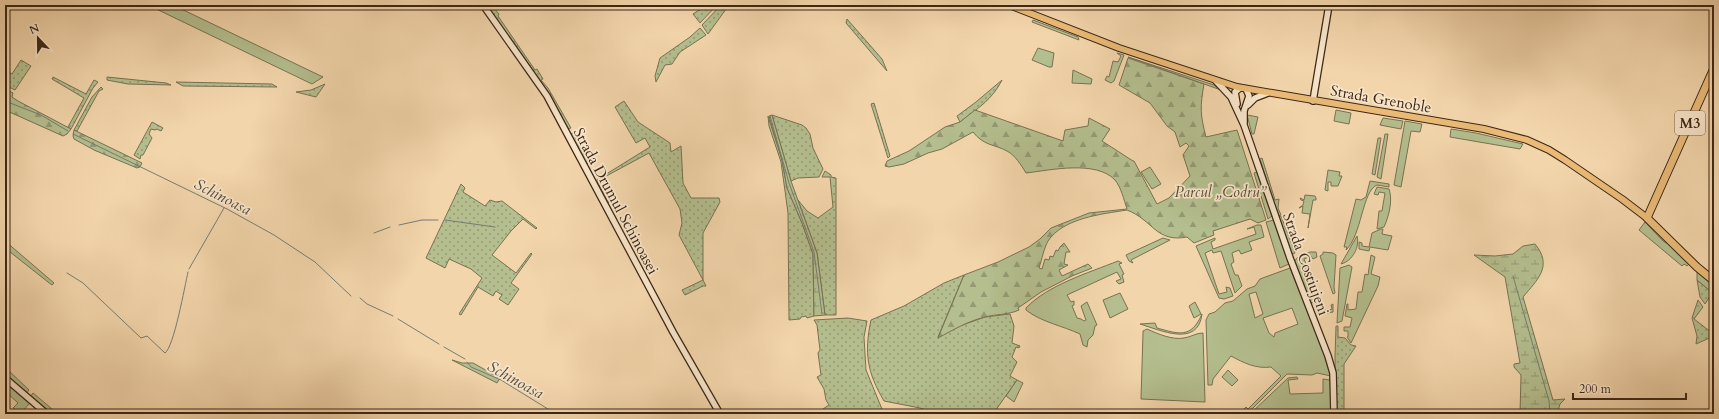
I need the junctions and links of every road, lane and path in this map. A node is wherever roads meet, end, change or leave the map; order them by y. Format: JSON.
{"nodes":[{"id":1,"x":483,"y":5,"type":"edge"},
{"id":2,"x":1009,"y":5,"type":"edge"},
{"id":3,"x":1329,"y":5,"type":"edge"},
{"id":4,"x":1714,"y":68,"type":"edge"},
{"id":5,"x":1216,"y":81,"type":"junction"},
{"id":6,"x":1243,"y":88,"type":"junction"},
{"id":7,"x":1268,"y":93,"type":"junction"},
{"id":8,"x":1314,"y":100,"type":"junction"},
{"id":9,"x":1237,"y":103,"type":"junction"},
{"id":10,"x":1246,"y":107,"type":"junction"},
{"id":11,"x":1238,"y":111,"type":"junction"},
{"id":12,"x":1244,"y":125,"type":"junction"},
{"id":13,"x":1647,"y":218,"type":"junction"},
{"id":14,"x":1714,"y":281,"type":"edge"},
{"id":15,"x":5,"y":378,"type":"edge"},
{"id":16,"x":47,"y":414,"type":"edge"},
{"id":17,"x":720,"y":414,"type":"edge"},
{"id":18,"x":1334,"y":414,"type":"edge"}],
"edges":[{"from":1,"to":17,"type":"street","name":"Strada Drumul Schinoasei"},
{"from":2,"to":5,"type":"main road","name":"Strada Grenoble"},
{"from":3,"to":8,"type":"street"},
{"from":4,"to":13,"type":"highway","number":"M3"},
{"from":5,"to":6,"type":"main road","name":"Strada Grenoble"},
{"from":5,"to":11,"type":"street","name":"Strada Costiujeni"},
{"from":6,"to":7,"type":"main road","name":"Strada Grenoble"},
{"from":6,"to":9,"type":"street"},
{"from":6,"to":10,"type":"street","name":"Strada Costiujeni"},
{"from":7,"to":8,"type":"main road","name":"Strada Grenoble"},
{"from":7,"to":10,"type":"street"},
{"from":8,"to":13,"type":"main road","name":"Strada Grenoble"},
{"from":9,"to":10,"type":"street"},
{"from":9,"to":11,"type":"street"},
{"from":10,"to":12,"type":"street","name":"Strada Costiujeni"},
{"from":11,"to":12,"type":"street","name":"Strada Costiujeni"},
{"from":12,"to":18,"type":"street","name":"Strada Costiujeni"},
{"from":13,"to":14,"type":"highway","name":"Strada Grenoble"},
{"from":15,"to":16,"type":"street"}]}
